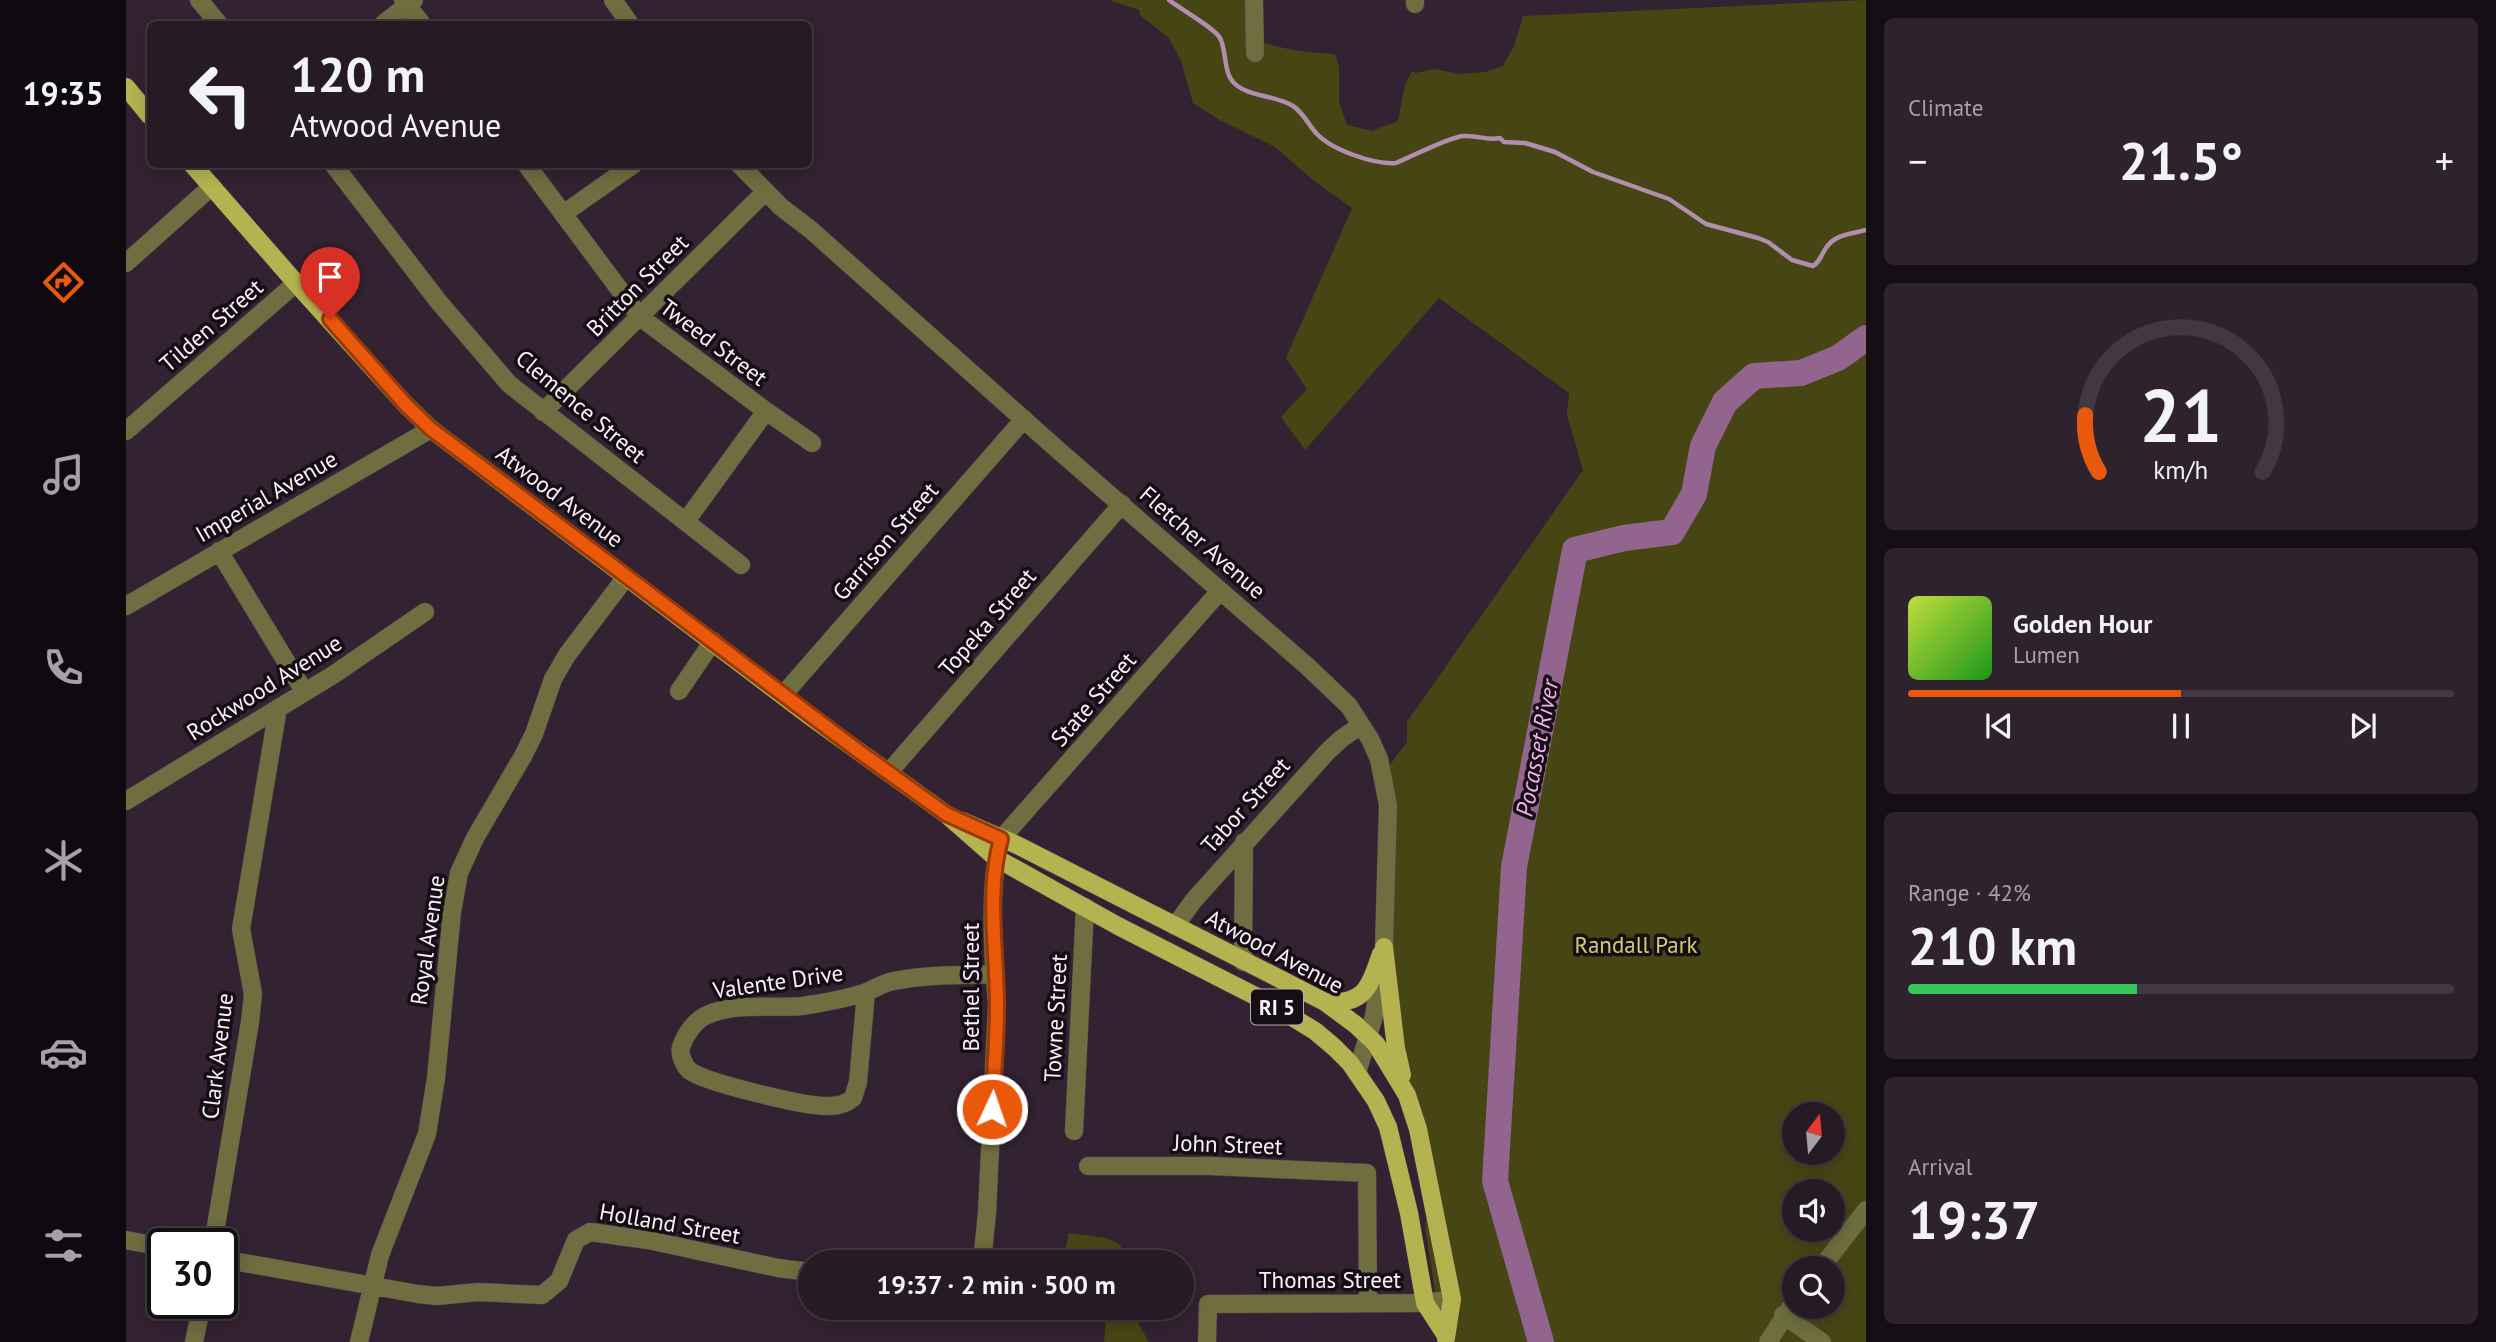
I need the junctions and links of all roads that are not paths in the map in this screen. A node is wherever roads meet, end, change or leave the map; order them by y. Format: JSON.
{"nodes":[{"id":1,"x":199,"y":0,"type":"edge"},
{"id":2,"x":613,"y":0,"type":"edge"},
{"id":3,"x":1254,"y":0,"type":"edge"},
{"id":4,"x":408,"y":2,"type":"edge"},
{"id":5,"x":216,"y":21,"type":"edge"},
{"id":6,"x":386,"y":21,"type":"edge"},
{"id":7,"x":420,"y":21,"type":"edge"},
{"id":8,"x":628,"y":21,"type":"edge"},
{"id":9,"x":1255,"y":53,"type":"dead end"},
{"id":10,"x":126,"y":89,"type":"edge"},
{"id":11,"x":147,"y":113,"type":"edge"},
{"id":12,"x":199,"y":168,"type":"edge"},
{"id":13,"x":335,"y":168,"type":"edge"},
{"id":14,"x":529,"y":168,"type":"edge"},
{"id":15,"x":628,"y":168,"type":"edge"},
{"id":16,"x":744,"y":168,"type":"edge"},
{"id":17,"x":212,"y":186,"type":"junction"},
{"id":18,"x":765,"y":192,"type":"junction"},
{"id":19,"x":564,"y":214,"type":"junction"},
{"id":20,"x":126,"y":262,"type":"edge"},
{"id":21,"x":296,"y":283,"type":"junction"},
{"id":22,"x":640,"y":317,"type":"junction"},
{"id":23,"x":766,"y":411,"type":"junction"},
{"id":24,"x":543,"y":412,"type":"junction"},
{"id":25,"x":1024,"y":419,"type":"junction"},
{"id":26,"x":431,"y":429,"type":"junction"},
{"id":27,"x":126,"y":431,"type":"edge"},
{"id":28,"x":812,"y":443,"type":"dead end"},
{"id":29,"x":1122,"y":504,"type":"junction"},
{"id":30,"x":686,"y":521,"type":"junction"},
{"id":31,"x":219,"y":551,"type":"junction"},
{"id":32,"x":741,"y":565,"type":"dead end"},
{"id":33,"x":626,"y":577,"type":"junction"},
{"id":34,"x":1220,"y":591,"type":"junction"},
{"id":35,"x":126,"y":606,"type":"edge"},
{"id":36,"x":425,"y":612,"type":"dead end"},
{"id":37,"x":713,"y":641,"type":"junction"},
{"id":38,"x":304,"y":691,"type":"junction"},
{"id":39,"x":679,"y":691,"type":"dead end"},
{"id":40,"x":783,"y":695,"type":"junction"},
{"id":41,"x":278,"y":708,"type":"junction"},
{"id":42,"x":1361,"y":725,"type":"junction"},
{"id":43,"x":889,"y":772,"type":"junction"},
{"id":44,"x":126,"y":801,"type":"edge"},
{"id":45,"x":946,"y":814,"type":"junction"},
{"id":46,"x":1001,"y":839,"type":"junction"},
{"id":47,"x":1244,"y":842,"type":"junction"},
{"id":48,"x":996,"y":858,"type":"junction"},
{"id":49,"x":1085,"y":907,"type":"junction"},
{"id":50,"x":1175,"y":926,"type":"junction"},
{"id":51,"x":1384,"y":947,"type":"junction"},
{"id":52,"x":1243,"y":962,"type":"junction"},
{"id":53,"x":995,"y":974,"type":"junction"},
{"id":54,"x":866,"y":992,"type":"junction"},
{"id":55,"x":1325,"y":1002,"type":"junction"},
{"id":56,"x":1368,"y":1036,"type":"junction"},
{"id":57,"x":1357,"y":1073,"type":"junction"},
{"id":58,"x":1407,"y":1095,"type":"junction"},
{"id":59,"x":1074,"y":1131,"type":"dead end"},
{"id":60,"x":1088,"y":1166,"type":"dead end"},
{"id":61,"x":1866,"y":1210,"type":"edge"},
{"id":62,"x":216,"y":1228,"type":"edge"},
{"id":63,"x":126,"y":1240,"type":"edge"},
{"id":64,"x":147,"y":1244,"type":"edge"},
{"id":65,"x":983,"y":1250,"type":"edge"},
{"id":66,"x":1830,"y":1256,"type":"edge"},
{"id":67,"x":238,"y":1262,"type":"edge"},
{"id":68,"x":798,"y":1270,"type":"edge"},
{"id":69,"x":373,"y":1285,"type":"junction"},
{"id":70,"x":1452,"y":1299,"type":"junction"},
{"id":71,"x":1368,"y":1302,"type":"junction"},
{"id":72,"x":1425,"y":1303,"type":"junction"},
{"id":73,"x":198,"y":1319,"type":"edge"},
{"id":74,"x":1782,"y":1319,"type":"edge"},
{"id":75,"x":1798,"y":1319,"type":"edge"},
{"id":76,"x":1446,"y":1338,"type":"edge"},
{"id":77,"x":194,"y":1342,"type":"edge"},
{"id":78,"x":359,"y":1342,"type":"edge"},
{"id":79,"x":1207,"y":1342,"type":"edge"},
{"id":80,"x":1768,"y":1342,"type":"edge"},
{"id":81,"x":1822,"y":1342,"type":"edge"}],
"edges":[{"from":1,"to":5,"type":"street"},
{"from":2,"to":8,"type":"street"},
{"from":3,"to":9,"type":"street"},
{"from":4,"to":6,"type":"street"},
{"from":4,"to":7,"type":"street"},
{"from":10,"to":11,"type":"main road"},
{"from":12,"to":17,"type":"main road","name":"Atwood Avenue","number":"RI 5"},
{"from":13,"to":24,"type":"street","name":"Clemence Street"},
{"from":14,"to":19,"type":"street","name":"Tweed Street"},
{"from":15,"to":19,"type":"street"},
{"from":16,"to":18,"type":"street","name":"Fletcher Avenue"},
{"from":17,"to":20,"type":"street"},
{"from":17,"to":21,"type":"main road","name":"Atwood Avenue","number":"RI 5"},
{"from":18,"to":22,"type":"street","name":"Britton Street"},
{"from":18,"to":25,"type":"street","name":"Fletcher Avenue"},
{"from":19,"to":22,"type":"street","name":"Tweed Street"},
{"from":21,"to":26,"type":"main road","name":"Atwood Avenue","number":"RI 5"},
{"from":21,"to":27,"type":"street","name":"Tilden Street"},
{"from":22,"to":23,"type":"street","name":"Tweed Street"},
{"from":22,"to":24,"type":"street","name":"Britton Street"},
{"from":23,"to":28,"type":"street","name":"Tweed Street"},
{"from":23,"to":30,"type":"street"},
{"from":24,"to":30,"type":"street","name":"Clemence Street"},
{"from":25,"to":29,"type":"street","name":"Fletcher Avenue"},
{"from":25,"to":40,"type":"street","name":"Garrison Street"},
{"from":26,"to":31,"type":"street","name":"Imperial Avenue"},
{"from":26,"to":33,"type":"main road","name":"Atwood Avenue","number":"RI 5"},
{"from":29,"to":34,"type":"street","name":"Fletcher Avenue"},
{"from":29,"to":43,"type":"street","name":"Topeka Street"},
{"from":30,"to":32,"type":"street","name":"Clemence Street"},
{"from":31,"to":35,"type":"street","name":"Imperial Avenue"},
{"from":31,"to":38,"type":"street"},
{"from":33,"to":37,"type":"main road","name":"Atwood Avenue","number":"RI 5"},
{"from":33,"to":69,"type":"street","name":"Royal Avenue"},
{"from":34,"to":42,"type":"street","name":"Fletcher Avenue"},
{"from":34,"to":46,"type":"street","name":"State Street"},
{"from":36,"to":38,"type":"street","name":"Rockwood Avenue"},
{"from":37,"to":39,"type":"street"},
{"from":37,"to":40,"type":"main road","name":"Atwood Avenue","number":"RI 5"},
{"from":38,"to":41,"type":"street","name":"Rockwood Avenue"},
{"from":40,"to":43,"type":"main road","name":"Atwood Avenue","number":"RI 5"},
{"from":41,"to":44,"type":"street","name":"Rockwood Avenue"},
{"from":41,"to":62,"type":"street","name":"Clark Avenue"},
{"from":42,"to":47,"type":"street","name":"Tabor Street"},
{"from":42,"to":51,"type":"street","name":"Fletcher Avenue"},
{"from":43,"to":45,"type":"main road","name":"Atwood Avenue","number":"RI 5"},
{"from":45,"to":46,"type":"main road","name":"Atwood Avenue","number":"RI 5"},
{"from":45,"to":48,"type":"main road","name":"Atwood Avenue","number":"RI 5"},
{"from":46,"to":48,"type":"street","name":"Bethel Street"},
{"from":46,"to":50,"type":"main road","name":"Atwood Avenue","number":"RI 5"},
{"from":47,"to":50,"type":"street","name":"Tabor Street"},
{"from":47,"to":52,"type":"street"},
{"from":48,"to":49,"type":"main road","name":"Atwood Avenue","number":"RI 5"},
{"from":48,"to":53,"type":"street","name":"Bethel Street"},
{"from":49,"to":57,"type":"main road","name":"Atwood Avenue","number":"RI 5"},
{"from":49,"to":59,"type":"street","name":"Towne Street"},
{"from":50,"to":52,"type":"main road","name":"Atwood Avenue","number":"RI 5"},
{"from":51,"to":55,"type":"main road"},
{"from":51,"to":56,"type":"street","name":"Fletcher Avenue"},
{"from":51,"to":58,"type":"main road"},
{"from":52,"to":55,"type":"main road","name":"Atwood Avenue","number":"RI 5"},
{"from":53,"to":54,"type":"street","name":"Valente Drive"},
{"from":53,"to":65,"type":"street","name":"Bethel Street"},
{"from":54,"to":54,"type":"street","name":"Valente Drive"},
{"from":55,"to":56,"type":"main road","name":"Atwood Avenue","number":"RI 5"},
{"from":56,"to":57,"type":"street","name":"Fletcher Avenue"},
{"from":56,"to":58,"type":"main road","name":"Atwood Avenue","number":"RI 5"},
{"from":57,"to":72,"type":"main road","name":"Atwood Avenue","number":"RI 5"},
{"from":58,"to":70,"type":"main road","name":"Atwood Avenue","number":"RI 5"},
{"from":60,"to":71,"type":"street","name":"John Street"},
{"from":61,"to":66,"type":"street"},
{"from":63,"to":64,"type":"street"},
{"from":67,"to":69,"type":"street","name":"Holland Street"},
{"from":68,"to":69,"type":"street","name":"Holland Street"},
{"from":69,"to":78,"type":"street","name":"Royal Avenue"},
{"from":70,"to":72,"type":"street","name":"Thomas Street"},
{"from":70,"to":76,"type":"main road","name":"Atwood Avenue","number":"RI 5"},
{"from":71,"to":72,"type":"street","name":"Thomas Street"},
{"from":71,"to":79,"type":"street","name":"Thomas Street"},
{"from":72,"to":76,"type":"main road","name":"Atwood Avenue","number":"RI 5"},
{"from":73,"to":77,"type":"street"},
{"from":74,"to":80,"type":"street"},
{"from":75,"to":81,"type":"street"}]}
